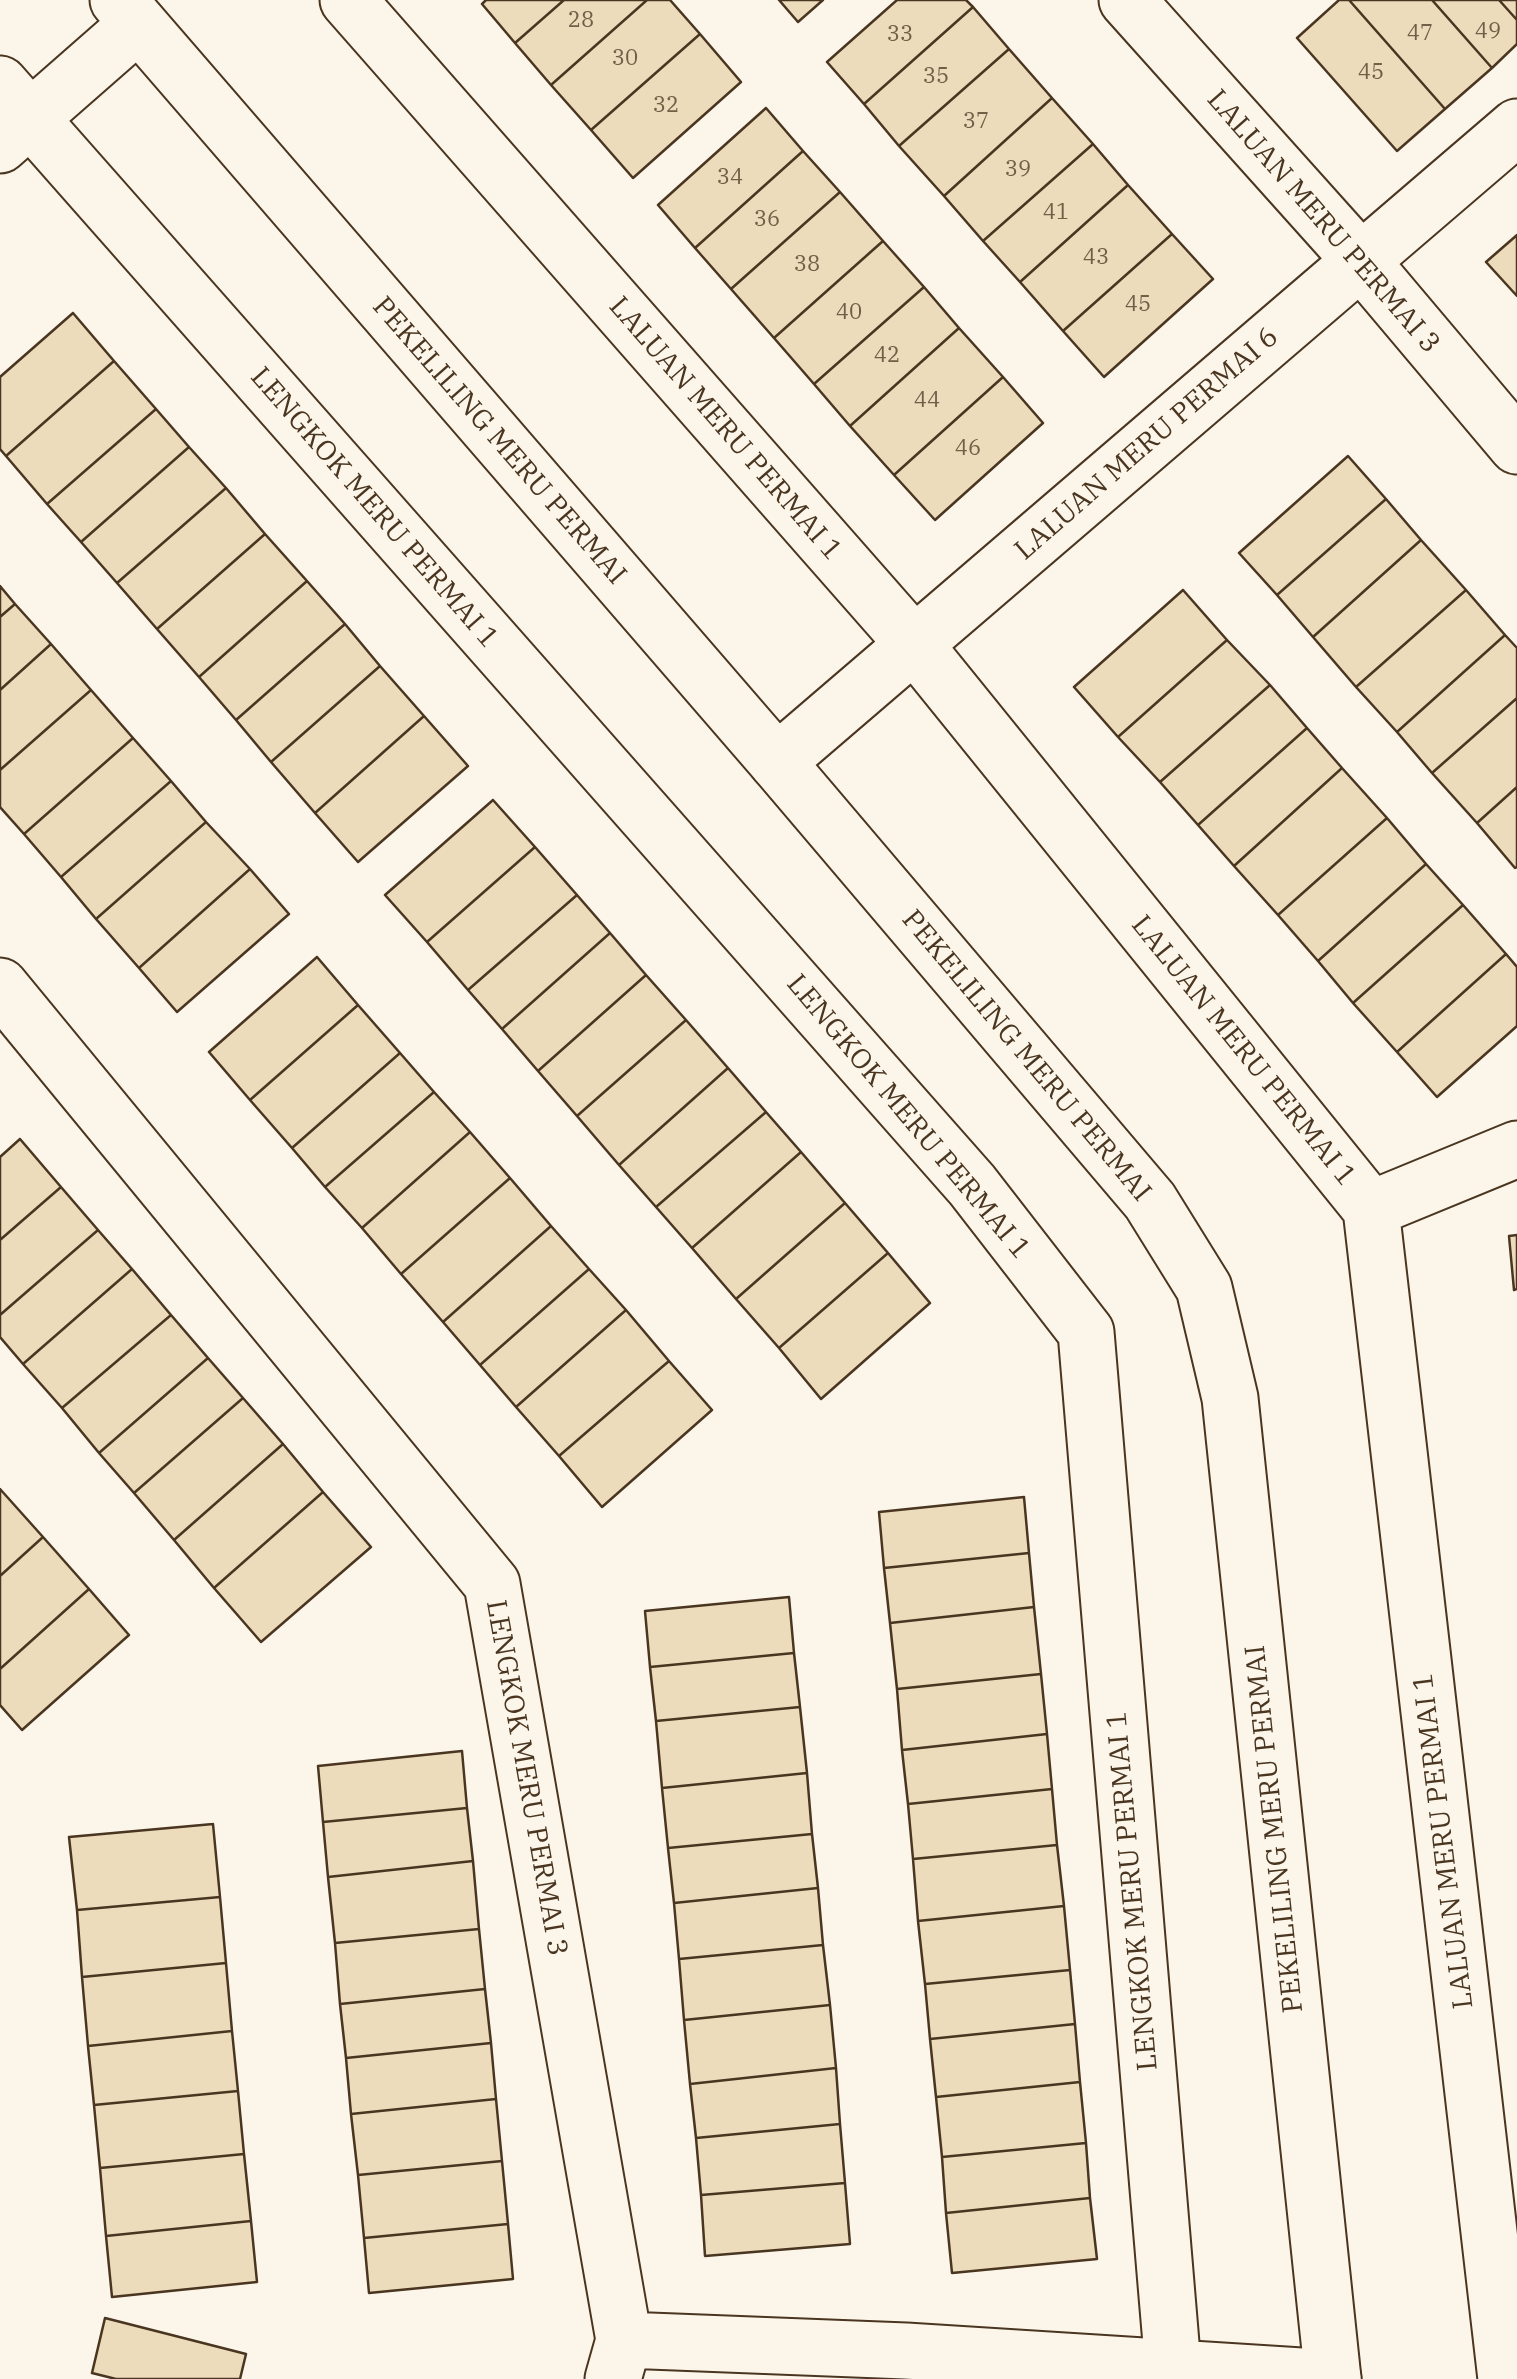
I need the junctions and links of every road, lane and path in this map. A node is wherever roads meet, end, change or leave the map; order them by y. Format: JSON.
{"nodes":[{"id":1,"x":348,"y":0,"type":"edge"},
{"id":2,"x":1127,"y":0,"type":"edge"},
{"id":3,"x":128,"y":12,"type":"edge"},
{"id":4,"x":10,"y":115,"type":"edge"},
{"id":5,"x":1517,"y":128,"type":"edge"},
{"id":6,"x":1361,"y":262,"type":"junction"},
{"id":7,"x":1517,"y":446,"type":"edge"},
{"id":8,"x":914,"y":644,"type":"junction"},
{"id":9,"x":778,"y":762,"type":"junction"},
{"id":10,"x":0,"y":986,"type":"edge"},
{"id":11,"x":1517,"y":1150,"type":"edge"},
{"id":12,"x":1371,"y":1209,"type":"junction"},
{"id":13,"x":619,"y":2359,"type":"edge"},
{"id":14,"x":1172,"y":2373,"type":"edge"},
{"id":15,"x":1333,"y":2378,"type":"edge"},
{"id":16,"x":1506,"y":2379,"type":"edge"}],
"edges":[{"from":1,"to":8,"type":"street","name":"LALUAN MERU PERMAI 1"},
{"from":2,"to":6,"type":"street","name":"LALUAN MERU PERMAI 3"},
{"from":3,"to":4,"type":"street"},
{"from":3,"to":9,"type":"street","name":"PEKELILING MERU PERMAI"},
{"from":4,"to":14,"type":"street","name":"LENGKOK MERU PERMAI 1"},
{"from":5,"to":6,"type":"street","name":"LALUAN MERU PERMAI 6"},
{"from":6,"to":7,"type":"street","name":"LALUAN MERU PERMAI 3"},
{"from":6,"to":8,"type":"street","name":"LALUAN MERU PERMAI 6"},
{"from":8,"to":9,"type":"street","name":"LALUAN MERU PERMAI 6"},
{"from":8,"to":12,"type":"street","name":"LALUAN MERU PERMAI 1"},
{"from":9,"to":15,"type":"street","name":"PEKELILING MERU PERMAI"},
{"from":10,"to":13,"type":"street","name":"LENGKOK MERU PERMAI 3"},
{"from":11,"to":12,"type":"street"},
{"from":12,"to":16,"type":"street","name":"LALUAN MERU PERMAI 1"},
{"from":13,"to":14,"type":"street"},
{"from":14,"to":15,"type":"street"}]}
